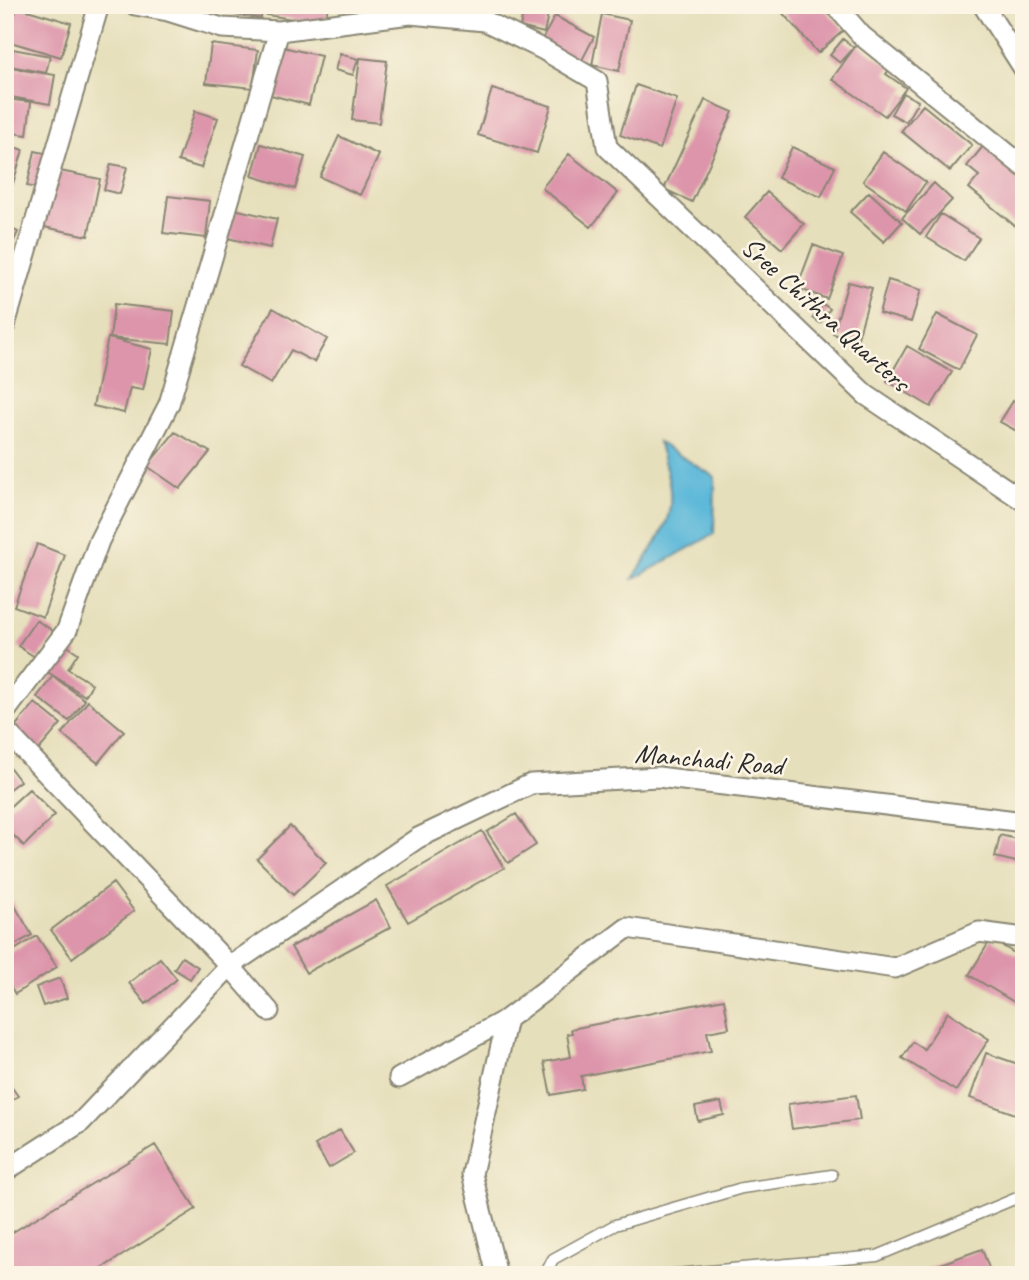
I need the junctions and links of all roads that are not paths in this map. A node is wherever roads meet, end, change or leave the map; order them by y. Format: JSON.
{"nodes":[{"id":1,"x":99,"y":5,"type":"edge"},
{"id":2,"x":135,"y":5,"type":"edge"},
{"id":3,"x":331,"y":5,"type":"edge"},
{"id":4,"x":835,"y":5,"type":"edge"},
{"id":5,"x":983,"y":5,"type":"edge"},
{"id":6,"x":328,"y":26,"type":"junction"},
{"id":7,"x":279,"y":31,"type":"junction"},
{"id":8,"x":1024,"y":69,"type":"edge"},
{"id":9,"x":1024,"y":167,"type":"edge"},
{"id":10,"x":5,"y":325,"type":"edge"},
{"id":11,"x":1024,"y":501,"type":"edge"},
{"id":12,"x":5,"y":712,"type":"edge"},
{"id":13,"x":5,"y":730,"type":"edge"},
{"id":14,"x":1024,"y":822,"type":"edge"},
{"id":15,"x":1024,"y":938,"type":"edge"},
{"id":16,"x":230,"y":966,"type":"junction"},
{"id":17,"x":269,"y":1011,"type":"dead end"},
{"id":18,"x":507,"y":1019,"type":"junction"},
{"id":19,"x":399,"y":1078,"type":"dead end"},
{"id":20,"x":5,"y":1171,"type":"edge"},
{"id":21,"x":832,"y":1175,"type":"dead end"},
{"id":22,"x":1024,"y":1195,"type":"edge"},
{"id":23,"x":497,"y":1275,"type":"edge"},
{"id":24,"x":545,"y":1275,"type":"edge"},
{"id":25,"x":664,"y":1275,"type":"edge"}],
"edges":[{"from":1,"to":10,"type":"street"},
{"from":2,"to":7,"type":"street"},
{"from":3,"to":6,"type":"street"},
{"from":4,"to":9,"type":"street"},
{"from":5,"to":8,"type":"street"},
{"from":6,"to":7,"type":"street"},
{"from":6,"to":11,"type":"street","name":"Sree Chithra Quarters"},
{"from":7,"to":12,"type":"street"},
{"from":13,"to":16,"type":"street"},
{"from":14,"to":16,"type":"street","name":"Manchadi Road"},
{"from":15,"to":18,"type":"street"},
{"from":16,"to":17,"type":"street"},
{"from":16,"to":20,"type":"street","name":"Manchadi Road"},
{"from":18,"to":19,"type":"street"},
{"from":18,"to":23,"type":"street"},
{"from":21,"to":24,"type":"lane"},
{"from":22,"to":25,"type":"lane"}]}
